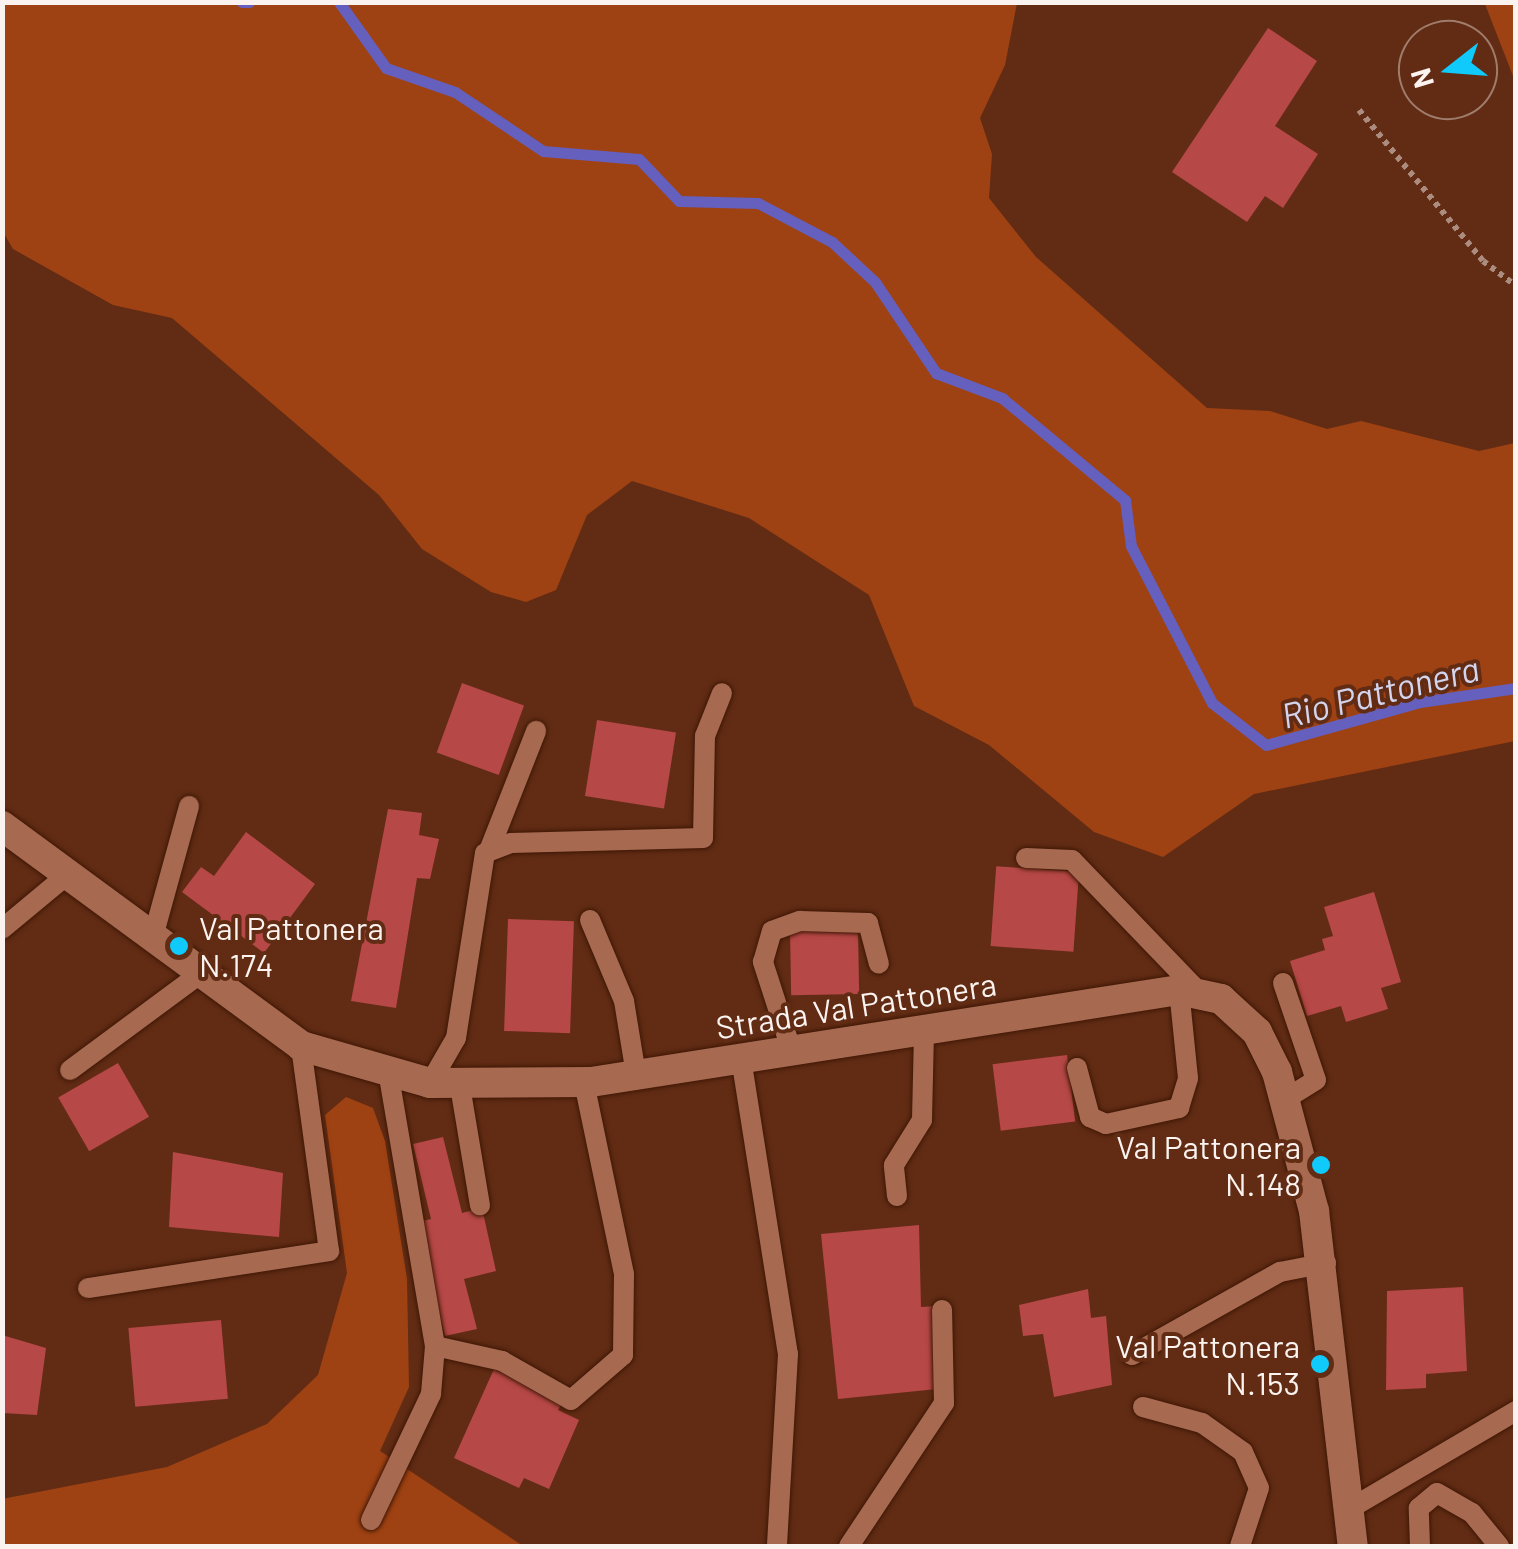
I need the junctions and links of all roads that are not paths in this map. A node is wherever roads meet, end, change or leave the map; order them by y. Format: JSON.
{"nodes":[{"id":1,"x":722,"y":693,"type":"dead end"},
{"id":2,"x":536,"y":731,"type":"dead end"},
{"id":3,"x":189,"y":806,"type":"dead end"},
{"id":4,"x":2,"y":826,"type":"edge"},
{"id":5,"x":490,"y":848,"type":"junction"},
{"id":6,"x":1026,"y":858,"type":"dead end"},
{"id":7,"x":68,"y":875,"type":"junction"},
{"id":8,"x":590,"y":920,"type":"dead end"},
{"id":9,"x":2,"y":929,"type":"edge"},
{"id":10,"x":153,"y":937,"type":"junction"},
{"id":11,"x":879,"y":964,"type":"dead end"},
{"id":12,"x":201,"y":973,"type":"junction"},
{"id":13,"x":1283,"y":983,"type":"dead end"},
{"id":14,"x":1189,"y":991,"type":"junction"},
{"id":15,"x":924,"y":1031,"type":"junction"},
{"id":16,"x":301,"y":1046,"type":"junction"},
{"id":17,"x":792,"y":1052,"type":"junction"},
{"id":18,"x":742,"y":1058,"type":"junction"},
{"id":19,"x":1077,"y":1068,"type":"dead end"},
{"id":20,"x":70,"y":1070,"type":"dead end"},
{"id":21,"x":636,"y":1074,"type":"junction"},
{"id":22,"x":390,"y":1077,"type":"junction"},
{"id":23,"x":584,"y":1083,"type":"junction"},
{"id":24,"x":445,"y":1084,"type":"junction"},
{"id":25,"x":1285,"y":1099,"type":"junction"},
{"id":26,"x":897,"y":1196,"type":"dead end"},
{"id":27,"x":480,"y":1205,"type":"dead end"},
{"id":28,"x":1326,"y":1263,"type":"junction"},
{"id":29,"x":88,"y":1288,"type":"dead end"},
{"id":30,"x":942,"y":1310,"type":"dead end"},
{"id":31,"x":435,"y":1346,"type":"junction"},
{"id":32,"x":1132,"y":1355,"type":"dead end"},
{"id":33,"x":1143,"y":1407,"type":"dead end"},
{"id":34,"x":1516,"y":1411,"type":"edge"},
{"id":35,"x":1346,"y":1511,"type":"junction"},
{"id":36,"x":371,"y":1520,"type":"dead end"},
{"id":37,"x":778,"y":1546,"type":"edge"},
{"id":38,"x":850,"y":1546,"type":"edge"},
{"id":39,"x":1240,"y":1546,"type":"edge"},
{"id":40,"x":1354,"y":1546,"type":"edge"},
{"id":41,"x":1420,"y":1546,"type":"edge"},
{"id":42,"x":1499,"y":1546,"type":"edge"}],
"edges":[{"from":1,"to":5,"type":"lane"},
{"from":2,"to":5,"type":"lane"},
{"from":3,"to":10,"type":"lane"},
{"from":4,"to":7,"type":"street","name":"Strada Val Pattonera"},
{"from":5,"to":24,"type":"lane"},
{"from":6,"to":14,"type":"lane"},
{"from":7,"to":9,"type":"lane"},
{"from":7,"to":10,"type":"street","name":"Strada Val Pattonera"},
{"from":8,"to":21,"type":"lane"},
{"from":10,"to":12,"type":"street","name":"Strada Val Pattonera"},
{"from":11,"to":17,"type":"lane"},
{"from":12,"to":16,"type":"street","name":"Strada Val Pattonera"},
{"from":12,"to":20,"type":"lane"},
{"from":13,"to":25,"type":"lane"},
{"from":14,"to":15,"type":"street","name":"Strada Val Pattonera"},
{"from":14,"to":19,"type":"lane"},
{"from":14,"to":25,"type":"street"},
{"from":15,"to":17,"type":"street","name":"Strada Val Pattonera"},
{"from":15,"to":26,"type":"lane"},
{"from":16,"to":22,"type":"street","name":"Strada Val Pattonera"},
{"from":16,"to":29,"type":"lane"},
{"from":17,"to":18,"type":"street","name":"Strada Val Pattonera"},
{"from":18,"to":21,"type":"street","name":"Strada Val Pattonera"},
{"from":18,"to":37,"type":"lane"},
{"from":21,"to":23,"type":"street","name":"Strada Val Pattonera"},
{"from":22,"to":24,"type":"street","name":"Strada Val Pattonera"},
{"from":22,"to":31,"type":"lane"},
{"from":23,"to":24,"type":"street","name":"Strada Val Pattonera"},
{"from":23,"to":31,"type":"lane"},
{"from":24,"to":27,"type":"lane"},
{"from":25,"to":28,"type":"street"},
{"from":28,"to":32,"type":"lane"},
{"from":28,"to":35,"type":"street"},
{"from":30,"to":38,"type":"lane"},
{"from":31,"to":36,"type":"lane"},
{"from":33,"to":39,"type":"lane"},
{"from":34,"to":35,"type":"lane"},
{"from":35,"to":40,"type":"street"},
{"from":41,"to":42,"type":"lane"}]}
